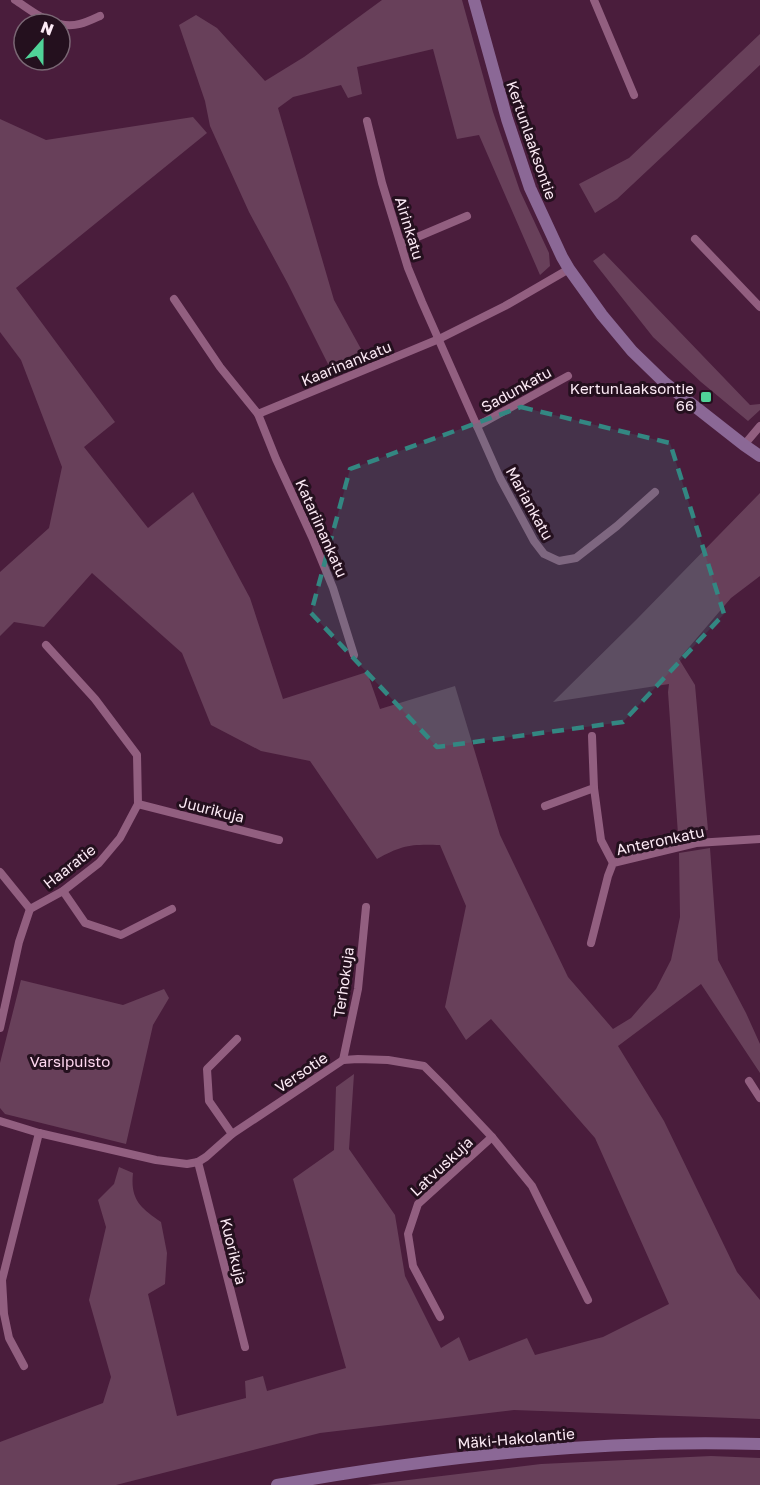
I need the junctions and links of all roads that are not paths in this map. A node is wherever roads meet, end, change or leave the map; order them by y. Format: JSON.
{"nodes":[{"id":1,"x":15,"y":0,"type":"edge"},
{"id":2,"x":474,"y":0,"type":"edge"},
{"id":3,"x":594,"y":0,"type":"edge"},
{"id":4,"x":32,"y":12,"type":"edge"},
{"id":5,"x":100,"y":16,"type":"dead end"},
{"id":6,"x":72,"y":26,"type":"edge"},
{"id":7,"x":634,"y":95,"type":"dead end"},
{"id":8,"x":367,"y":121,"type":"dead end"},
{"id":9,"x":467,"y":216,"type":"dead end"},
{"id":10,"x":695,"y":239,"type":"dead end"},
{"id":11,"x":401,"y":244,"type":"junction"},
{"id":12,"x":569,"y":268,"type":"junction"},
{"id":13,"x":174,"y":298,"type":"dead end"},
{"id":14,"x":760,"y":307,"type":"edge"},
{"id":15,"x":439,"y":339,"type":"junction"},
{"id":16,"x":568,"y":376,"type":"dead end"},
{"id":17,"x":258,"y":414,"type":"junction"},
{"id":18,"x":477,"y":426,"type":"junction"},
{"id":19,"x":760,"y":426,"type":"edge"},
{"id":20,"x":744,"y":445,"type":"junction"},
{"id":21,"x":760,"y":456,"type":"edge"},
{"id":22,"x":655,"y":492,"type":"dead end"},
{"id":23,"x":46,"y":645,"type":"dead end"},
{"id":24,"x":354,"y":655,"type":"dead end"},
{"id":25,"x":592,"y":736,"type":"dead end"},
{"id":26,"x":594,"y":788,"type":"junction"},
{"id":27,"x":138,"y":804,"type":"junction"},
{"id":28,"x":545,"y":806,"type":"dead end"},
{"id":29,"x":760,"y":839,"type":"edge"},
{"id":30,"x":279,"y":840,"type":"dead end"},
{"id":31,"x":613,"y":863,"type":"junction"},
{"id":32,"x":0,"y":872,"type":"edge"},
{"id":33,"x":63,"y":891,"type":"junction"},
{"id":34,"x":366,"y":907,"type":"dead end"},
{"id":35,"x":30,"y":909,"type":"junction"},
{"id":36,"x":172,"y":909,"type":"dead end"},
{"id":37,"x":591,"y":943,"type":"dead end"},
{"id":38,"x":0,"y":1028,"type":"edge"},
{"id":39,"x":237,"y":1039,"type":"dead end"},
{"id":40,"x":343,"y":1060,"type":"junction"},
{"id":41,"x":748,"y":1081,"type":"dead end"},
{"id":42,"x":760,"y":1098,"type":"edge"},
{"id":43,"x":0,"y":1121,"type":"edge"},
{"id":44,"x":39,"y":1133,"type":"junction"},
{"id":45,"x":232,"y":1134,"type":"junction"},
{"id":46,"x":492,"y":1137,"type":"junction"},
{"id":47,"x":198,"y":1162,"type":"junction"},
{"id":48,"x":588,"y":1300,"type":"dead end"},
{"id":49,"x":440,"y":1317,"type":"dead end"},
{"id":50,"x":245,"y":1347,"type":"dead end"},
{"id":51,"x":24,"y":1366,"type":"dead end"},
{"id":52,"x":760,"y":1444,"type":"edge"},
{"id":53,"x":277,"y":1485,"type":"edge"}],
"edges":[{"from":1,"to":4,"type":"street"},
{"from":2,"to":12,"type":"street","name":"Kertunlaaksontie"},
{"from":3,"to":7,"type":"street"},
{"from":5,"to":6,"type":"street"},
{"from":8,"to":11,"type":"street","name":"Airinkatu"},
{"from":9,"to":11,"type":"street"},
{"from":10,"to":14,"type":"street"},
{"from":11,"to":15,"type":"street","name":"Airinkatu"},
{"from":12,"to":15,"type":"street","name":"Kaarinankatu"},
{"from":12,"to":20,"type":"street","name":"Kertunlaaksontie"},
{"from":13,"to":17,"type":"street"},
{"from":15,"to":17,"type":"street","name":"Kaarinankatu"},
{"from":15,"to":18,"type":"street","name":"Mariankatu"},
{"from":16,"to":18,"type":"street","name":"Sadunkatu"},
{"from":17,"to":24,"type":"street","name":"Katariinankatu"},
{"from":18,"to":22,"type":"street","name":"Mariankatu"},
{"from":19,"to":20,"type":"street"},
{"from":20,"to":21,"type":"street","name":"Kertunlaaksontie"},
{"from":23,"to":27,"type":"street","name":"Haaratie"},
{"from":25,"to":26,"type":"street"},
{"from":26,"to":28,"type":"street"},
{"from":26,"to":31,"type":"street"},
{"from":27,"to":30,"type":"street","name":"Juurikuja"},
{"from":27,"to":33,"type":"street","name":"Haaratie"},
{"from":29,"to":31,"type":"street","name":"Anteronkatu"},
{"from":31,"to":37,"type":"street","name":"Anteronkatu"},
{"from":32,"to":35,"type":"street"},
{"from":33,"to":35,"type":"street","name":"Haaratie"},
{"from":33,"to":36,"type":"street"},
{"from":34,"to":40,"type":"street","name":"Terhokuja"},
{"from":35,"to":38,"type":"street"},
{"from":39,"to":45,"type":"street"},
{"from":40,"to":45,"type":"street","name":"Versotie"},
{"from":40,"to":46,"type":"street","name":"Versotie"},
{"from":41,"to":42,"type":"street"},
{"from":43,"to":44,"type":"street"},
{"from":44,"to":47,"type":"street"},
{"from":44,"to":51,"type":"street"},
{"from":45,"to":47,"type":"street","name":"Versotie"},
{"from":46,"to":48,"type":"street","name":"Versotie"},
{"from":46,"to":49,"type":"street","name":"Latvuskuja"},
{"from":47,"to":50,"type":"street","name":"Kuorikuja"},
{"from":52,"to":53,"type":"street","name":"Mäki-Hakolantie"}]}
